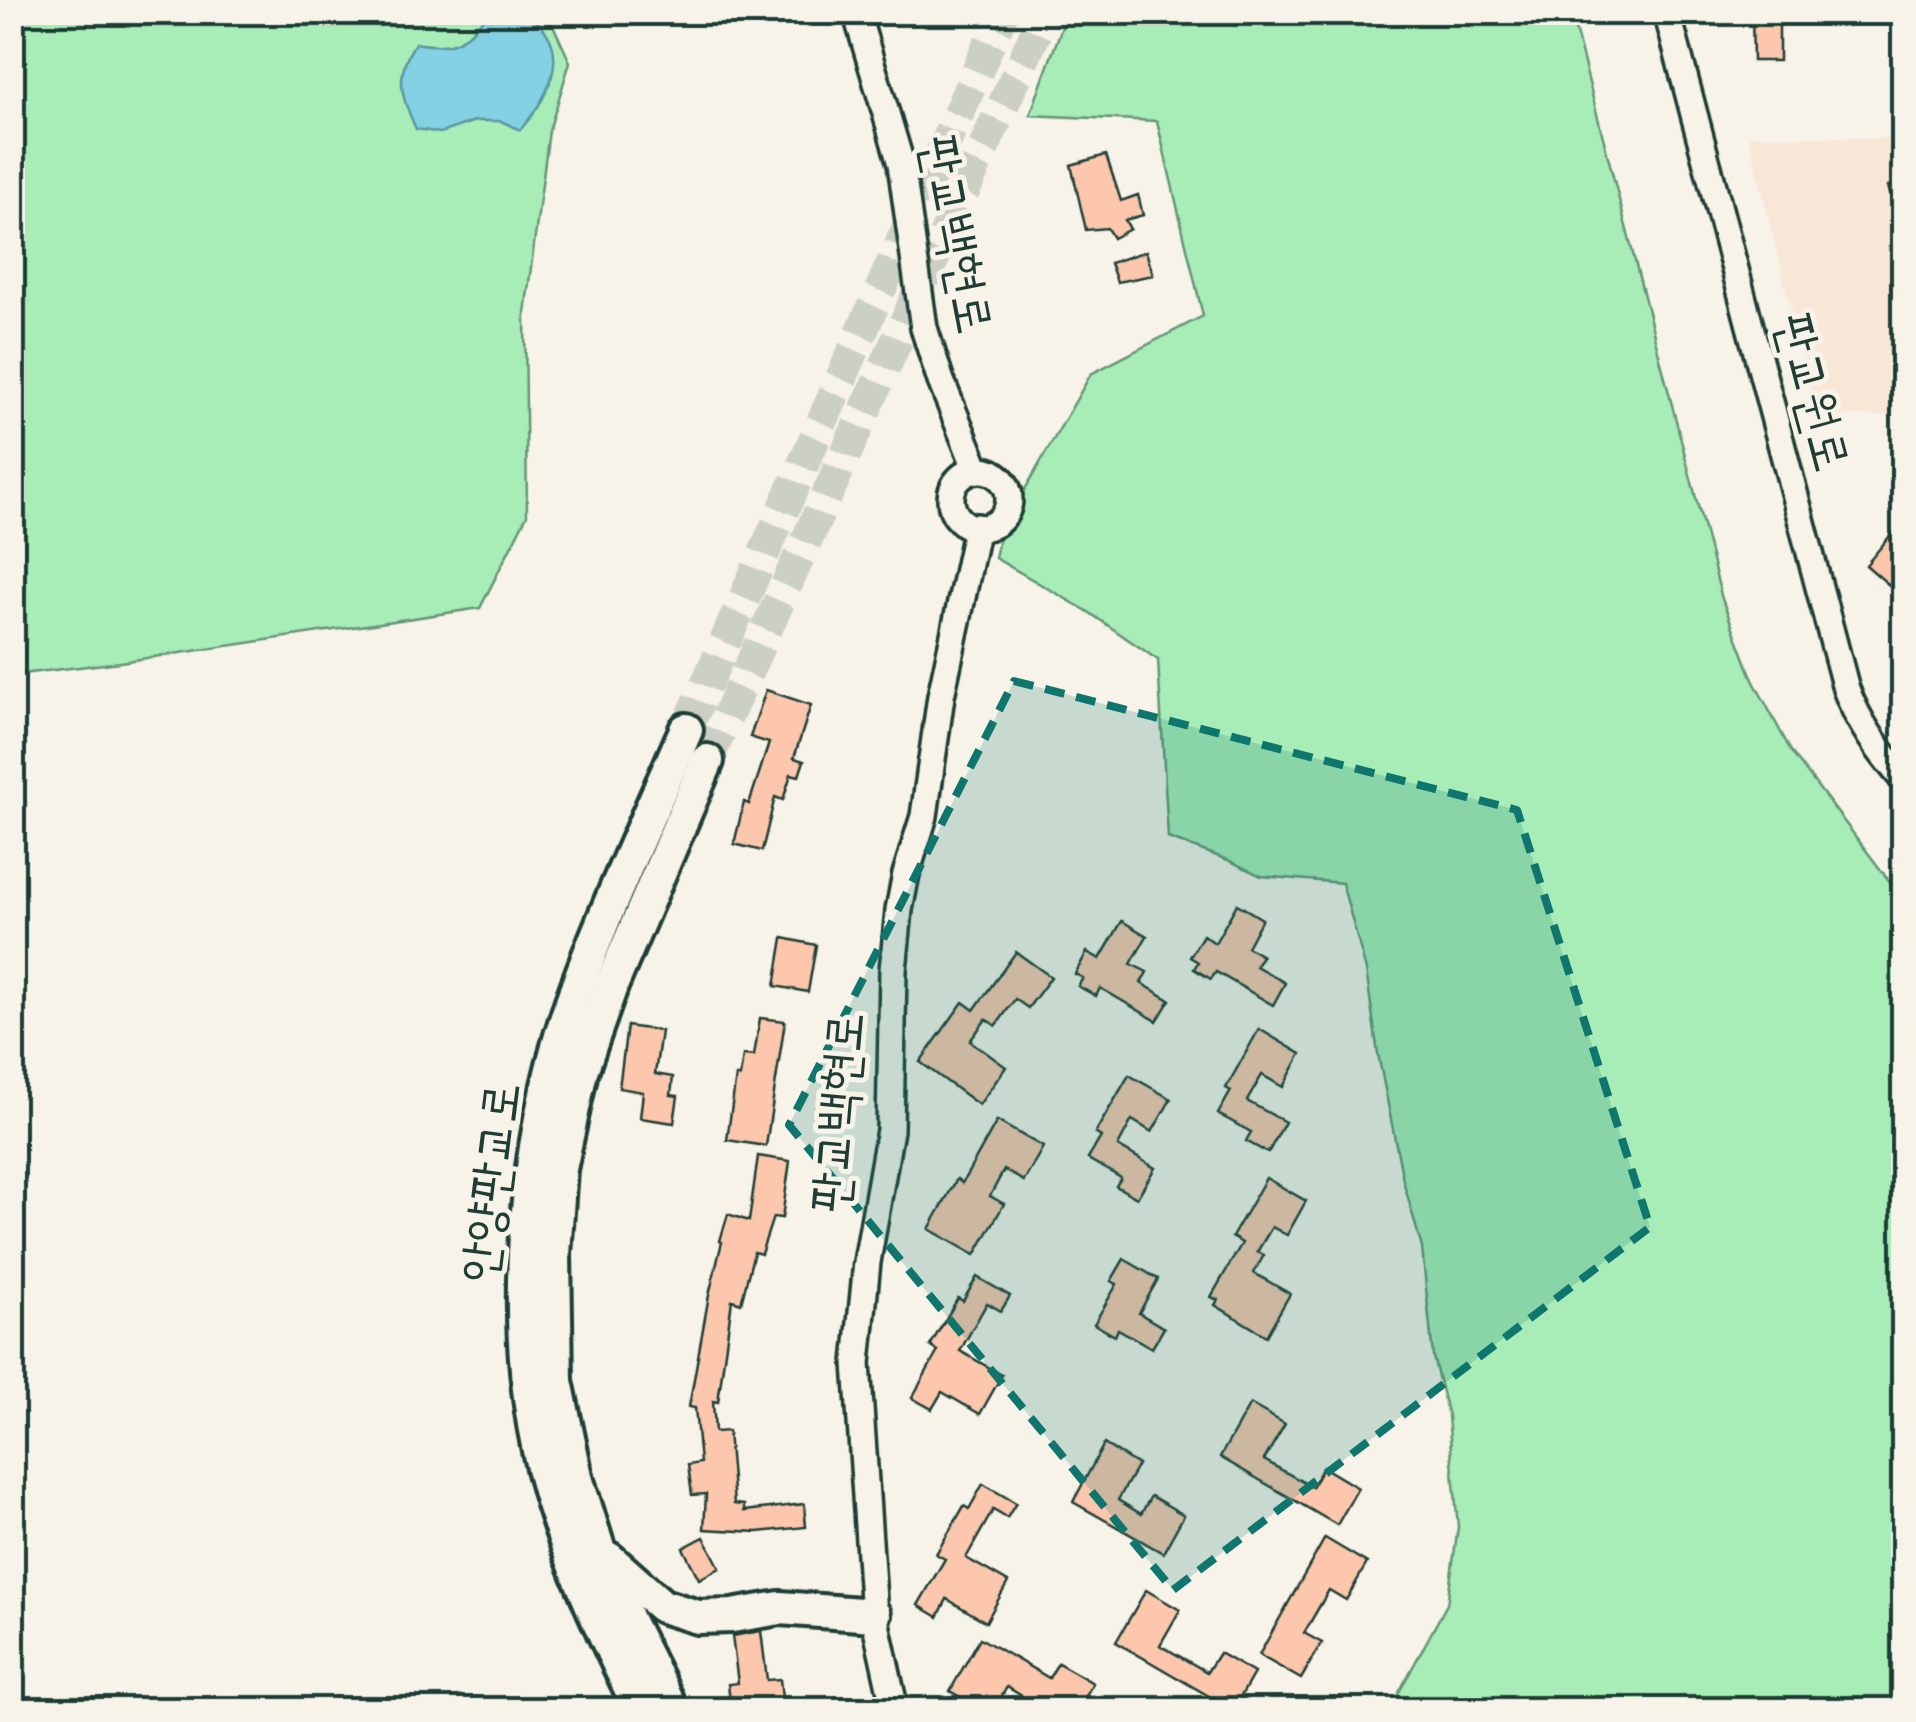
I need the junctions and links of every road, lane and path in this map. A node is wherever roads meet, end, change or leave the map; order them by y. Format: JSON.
{"nodes":[{"id":1,"x":856,"y":12,"type":"edge"},
{"id":2,"x":1666,"y":12,"type":"edge"},
{"id":3,"x":976,"y":470,"type":"junction"},
{"id":4,"x":978,"y":528,"type":"junction"},
{"id":5,"x":686,"y":730,"type":"tunnel mouth"},
{"id":6,"x":707,"y":761,"type":"tunnel mouth"},
{"id":7,"x":1904,"y":780,"type":"edge"},
{"id":8,"x":598,"y":1548,"type":"junction"},
{"id":9,"x":874,"y":1615,"type":"junction"},
{"id":10,"x":641,"y":1710,"type":"edge"},
{"id":11,"x":672,"y":1710,"type":"edge"},
{"id":12,"x":895,"y":1710,"type":"edge"}],
"edges":[{"from":1,"to":3,"type":"street","name":"판교백현로"},
{"from":2,"to":7,"type":"street","name":"판교원로"},
{"from":3,"to":4,"type":"street"},
{"from":3,"to":4,"type":"street"},
{"from":4,"to":9,"type":"street","name":"판교백현로"},
{"from":5,"to":10,"type":"main road","name":"안양판교로"},
{"from":6,"to":8,"type":"main road","name":"안양판교로"},
{"from":8,"to":9,"type":"main road"},
{"from":8,"to":11,"type":"main road","name":"안양판교로"},
{"from":9,"to":12,"type":"street","name":"판교백현로"}]}
